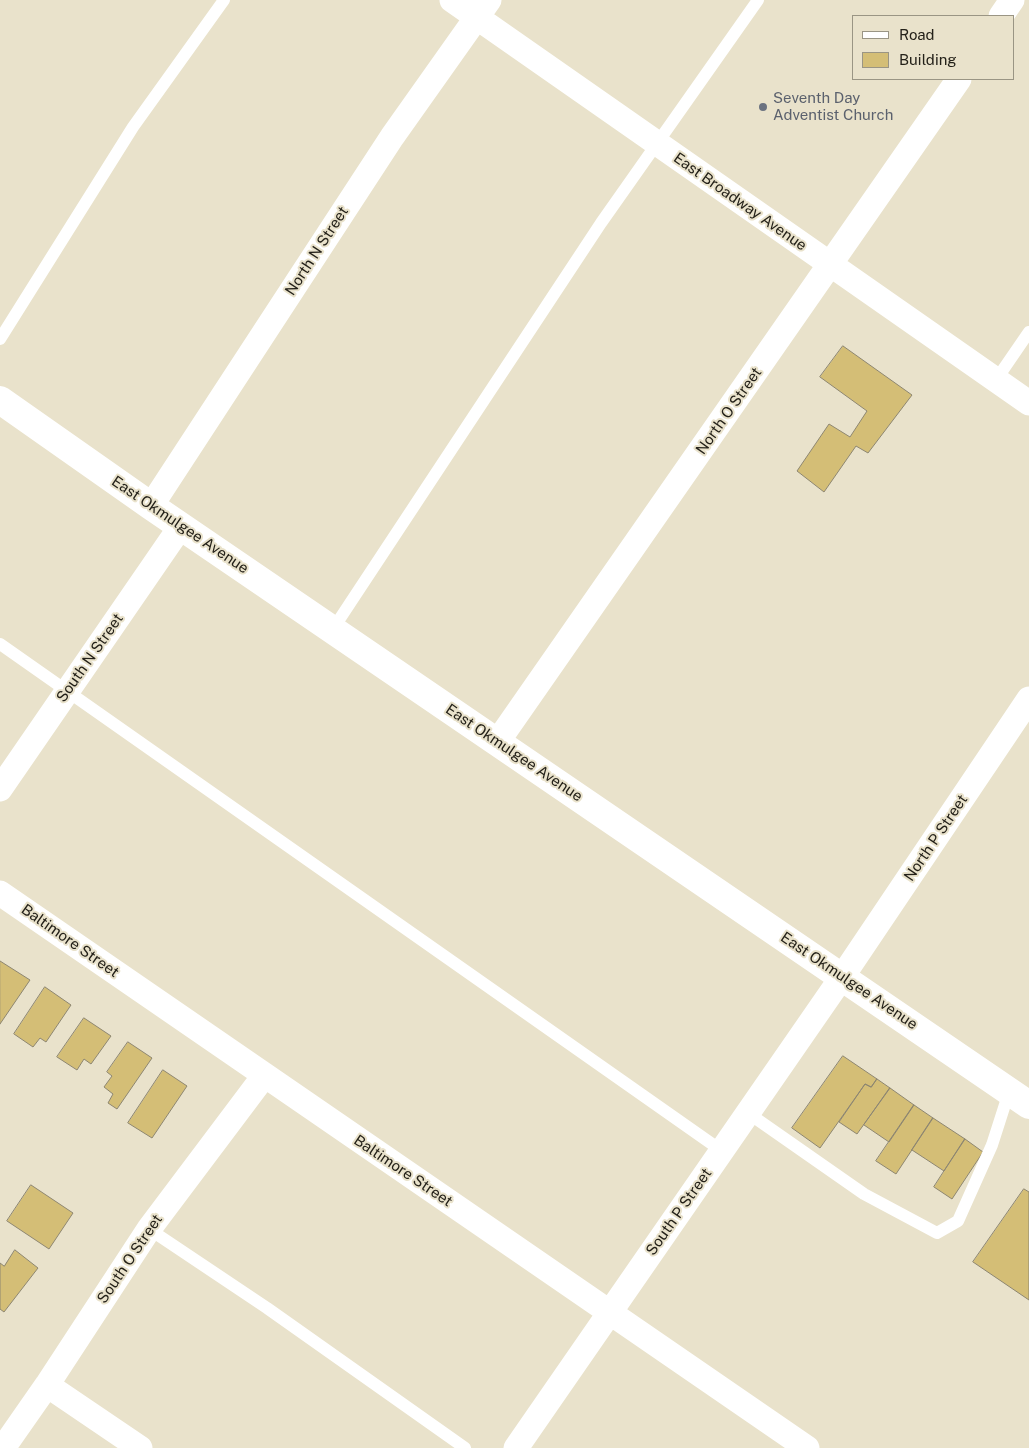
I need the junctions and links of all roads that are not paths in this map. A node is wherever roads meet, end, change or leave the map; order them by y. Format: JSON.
{"nodes":[{"id":1,"x":224,"y":0,"type":"edge"},
{"id":2,"x":452,"y":0,"type":"edge"},
{"id":3,"x":758,"y":0,"type":"edge"},
{"id":4,"x":1012,"y":0,"type":"edge"},
{"id":5,"x":482,"y":9,"type":"edge"},
{"id":6,"x":1002,"y":15,"type":"edge"},
{"id":7,"x":958,"y":80,"type":"edge"},
{"id":8,"x":657,"y":143,"type":"junction"},
{"id":9,"x":831,"y":265,"type":"junction"},
{"id":10,"x":1029,"y":332,"type":"edge"},
{"id":11,"x":0,"y":339,"type":"edge"},
{"id":12,"x":996,"y":380,"type":"junction"},
{"id":13,"x":0,"y":400,"type":"edge"},
{"id":14,"x":1029,"y":404,"type":"edge"},
{"id":15,"x":151,"y":506,"type":"junction"},
{"id":16,"x":181,"y":526,"type":"junction"},
{"id":17,"x":333,"y":629,"type":"junction"},
{"id":18,"x":0,"y":644,"type":"edge"},
{"id":19,"x":67,"y":691,"type":"junction"},
{"id":20,"x":1028,"y":701,"type":"edge"},
{"id":21,"x":498,"y":742,"type":"junction"},
{"id":22,"x":0,"y":790,"type":"edge"},
{"id":23,"x":0,"y":893,"type":"edge"},
{"id":24,"x":842,"y":977,"type":"junction"},
{"id":25,"x":264,"y":1076,"type":"junction"},
{"id":26,"x":1019,"y":1098,"type":"edge"},
{"id":27,"x":748,"y":1113,"type":"junction"},
{"id":28,"x":722,"y":1151,"type":"junction"},
{"id":29,"x":149,"y":1229,"type":"junction"},
{"id":30,"x":610,"y":1313,"type":"junction"},
{"id":31,"x":47,"y":1385,"type":"junction"},
{"id":32,"x":3,"y":1448,"type":"edge"},
{"id":33,"x":140,"y":1448,"type":"edge"},
{"id":34,"x":465,"y":1448,"type":"edge"},
{"id":35,"x":516,"y":1448,"type":"edge"},
{"id":36,"x":807,"y":1448,"type":"edge"}],
"edges":[{"from":1,"to":11,"type":"lane"},
{"from":2,"to":5,"type":"street","name":"East Broadway Avenue"},
{"from":3,"to":8,"type":"lane"},
{"from":4,"to":6,"type":"street"},
{"from":5,"to":8,"type":"street","name":"East Broadway Avenue"},
{"from":5,"to":15,"type":"street","name":"North N Street"},
{"from":7,"to":9,"type":"street","name":"North O Street"},
{"from":8,"to":9,"type":"street","name":"East Broadway Avenue"},
{"from":8,"to":17,"type":"lane"},
{"from":9,"to":12,"type":"street","name":"East Broadway Avenue"},
{"from":9,"to":21,"type":"street","name":"North O Street"},
{"from":10,"to":12,"type":"lane"},
{"from":12,"to":14,"type":"street","name":"East Broadway Avenue"},
{"from":13,"to":15,"type":"main road","name":"East Okmulgee Avenue"},
{"from":15,"to":16,"type":"main road","name":"East Okmulgee Avenue"},
{"from":16,"to":17,"type":"main road","name":"East Okmulgee Avenue"},
{"from":16,"to":19,"type":"street","name":"South N Street"},
{"from":17,"to":21,"type":"main road","name":"East Okmulgee Avenue"},
{"from":18,"to":19,"type":"lane"},
{"from":19,"to":22,"type":"street","name":"South N Street"},
{"from":19,"to":28,"type":"lane"},
{"from":20,"to":24,"type":"street","name":"North P Street"},
{"from":21,"to":24,"type":"main road","name":"East Okmulgee Avenue"},
{"from":23,"to":25,"type":"street","name":"Baltimore Street"},
{"from":24,"to":26,"type":"main road","name":"East Okmulgee Avenue"},
{"from":24,"to":27,"type":"street","name":"South P Street"},
{"from":25,"to":29,"type":"street","name":"South O Street"},
{"from":25,"to":30,"type":"street","name":"Baltimore Street"},
{"from":26,"to":27,"type":"lane"},
{"from":27,"to":28,"type":"street","name":"South P Street"},
{"from":28,"to":30,"type":"street","name":"South P Street"},
{"from":29,"to":31,"type":"street","name":"South O Street"},
{"from":29,"to":34,"type":"lane"},
{"from":30,"to":35,"type":"street","name":"South P Street"},
{"from":30,"to":36,"type":"street","name":"Baltimore Street"},
{"from":31,"to":32,"type":"street","name":"South O Street"},
{"from":31,"to":33,"type":"street"}]}
